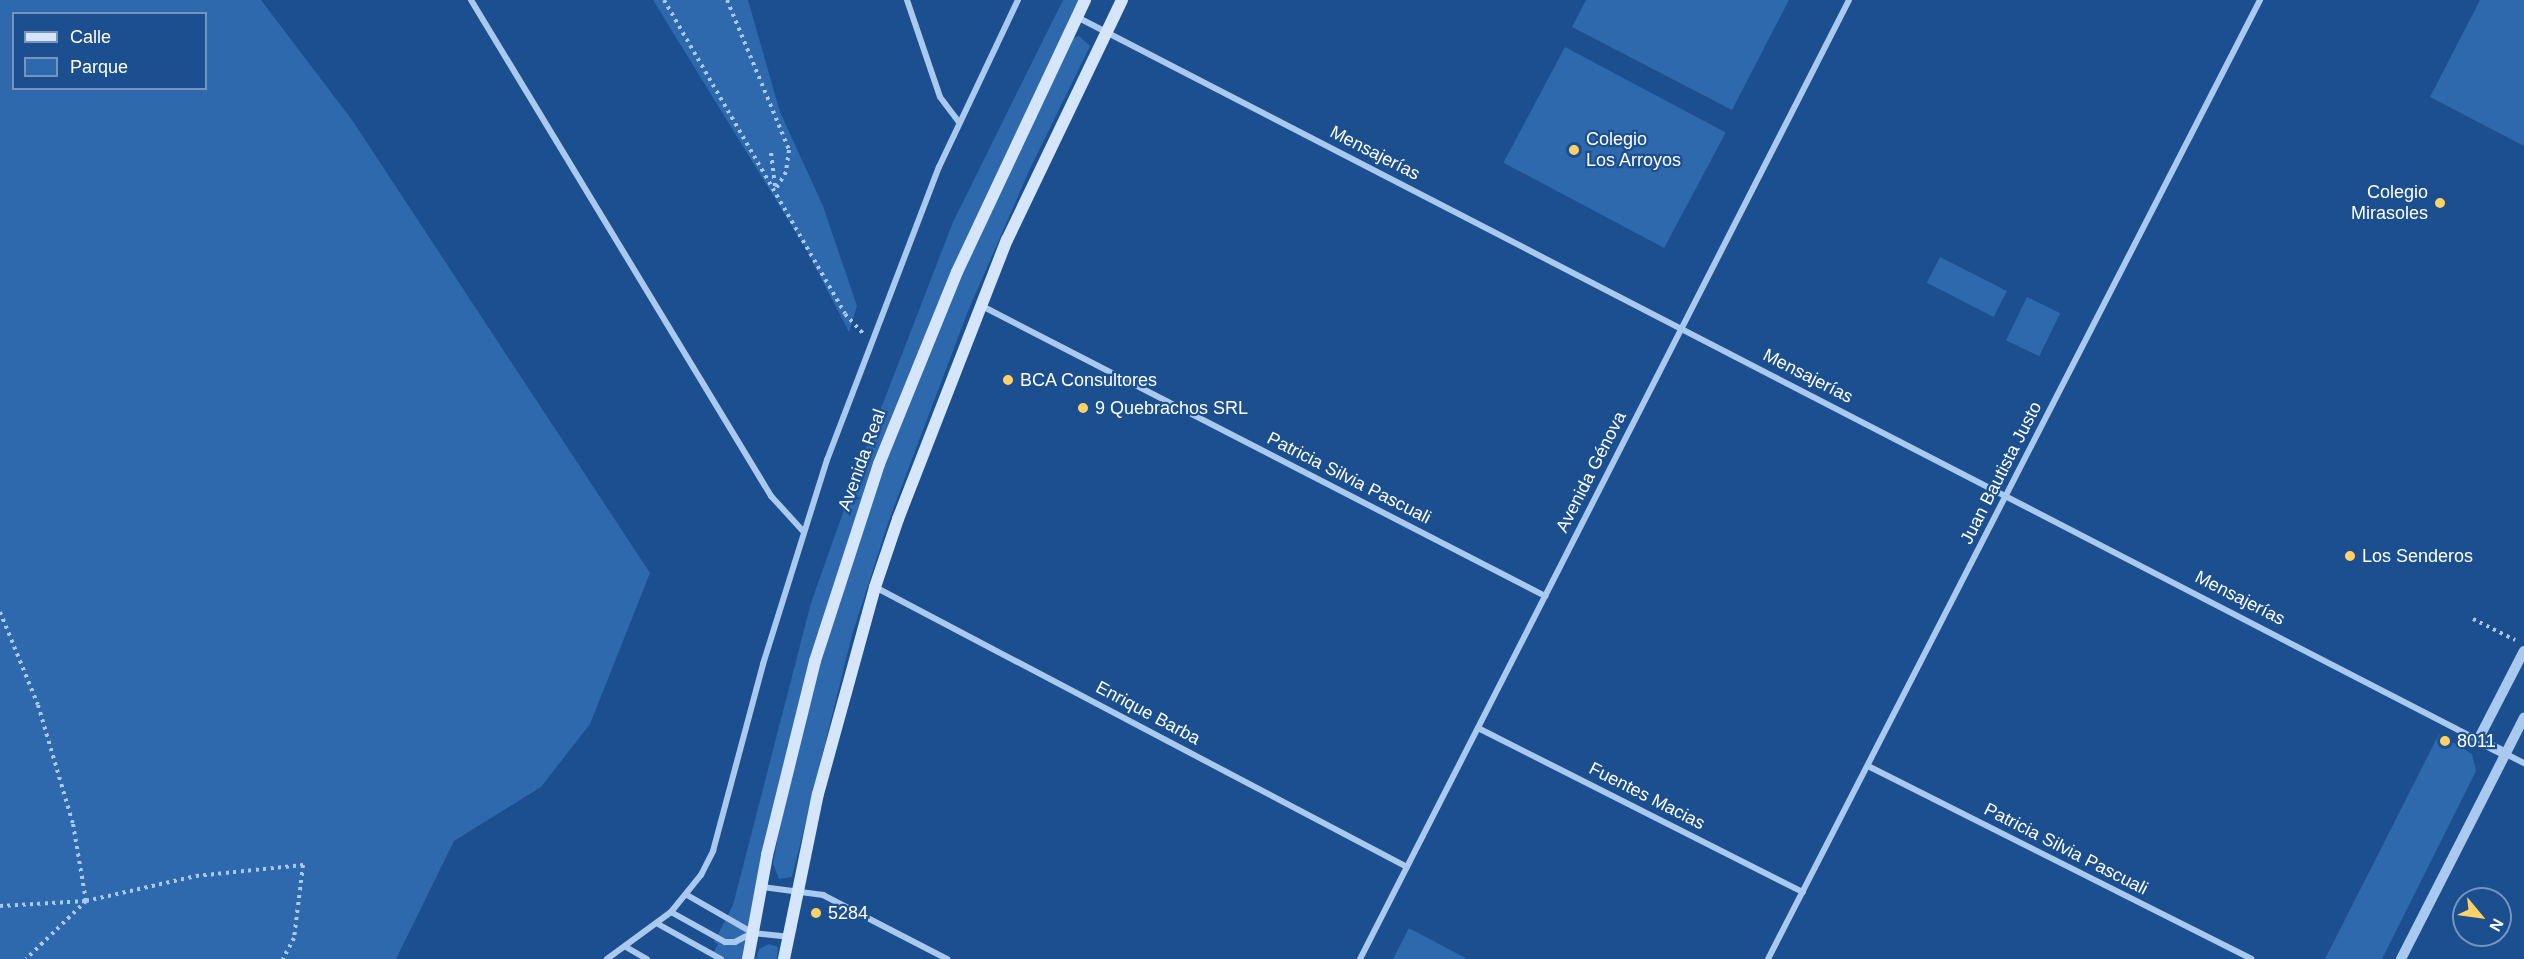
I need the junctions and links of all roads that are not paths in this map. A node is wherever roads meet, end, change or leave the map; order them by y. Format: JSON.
{"nodes":[{"id":1,"x":471,"y":0,"type":"edge"},
{"id":2,"x":907,"y":0,"type":"edge"},
{"id":3,"x":1018,"y":0,"type":"edge"},
{"id":4,"x":1086,"y":0,"type":"edge"},
{"id":5,"x":1122,"y":0,"type":"edge"},
{"id":6,"x":1849,"y":0,"type":"edge"},
{"id":7,"x":2260,"y":0,"type":"edge"},
{"id":8,"x":1077,"y":17,"type":"junction"},
{"id":9,"x":1106,"y":33,"type":"junction"},
{"id":10,"x":959,"y":122,"type":"junction"},
{"id":11,"x":980,"y":304,"type":"junction"},
{"id":12,"x":1681,"y":329,"type":"junction"},
{"id":13,"x":2006,"y":496,"type":"junction"},
{"id":14,"x":803,"y":531,"type":"junction"},
{"id":15,"x":875,"y":587,"type":"junction"},
{"id":16,"x":1545,"y":596,"type":"junction"},
{"id":17,"x":2524,"y":651,"type":"edge"},
{"id":18,"x":2524,"y":718,"type":"edge"},
{"id":19,"x":1478,"y":728,"type":"junction"},
{"id":20,"x":2478,"y":740,"type":"junction"},
{"id":21,"x":2506,"y":754,"type":"junction"},
{"id":22,"x":2524,"y":763,"type":"edge"},
{"id":23,"x":1868,"y":765,"type":"junction"},
{"id":24,"x":1407,"y":867,"type":"junction"},
{"id":25,"x":762,"y":887,"type":"junction"},
{"id":26,"x":798,"y":891,"type":"junction"},
{"id":27,"x":1803,"y":892,"type":"junction"},
{"id":28,"x":687,"y":895,"type":"junction"},
{"id":29,"x":672,"y":912,"type":"junction"},
{"id":30,"x":658,"y":924,"type":"junction"},
{"id":31,"x":753,"y":933,"type":"junction"},
{"id":32,"x":789,"y":938,"type":"junction"},
{"id":33,"x":626,"y":947,"type":"junction"},
{"id":34,"x":607,"y":959,"type":"edge"},
{"id":35,"x":647,"y":959,"type":"edge"},
{"id":36,"x":721,"y":959,"type":"edge"},
{"id":37,"x":748,"y":959,"type":"edge"},
{"id":38,"x":784,"y":959,"type":"edge"},
{"id":39,"x":947,"y":959,"type":"edge"},
{"id":40,"x":1360,"y":959,"type":"edge"},
{"id":41,"x":1768,"y":959,"type":"edge"},
{"id":42,"x":2251,"y":959,"type":"edge"},
{"id":43,"x":2401,"y":959,"type":"edge"}],
"edges":[{"from":1,"to":14,"type":"street"},
{"from":2,"to":10,"type":"street"},
{"from":3,"to":10,"type":"street"},
{"from":4,"to":8,"type":"main road","name":"Avenida Real"},
{"from":5,"to":9,"type":"main road"},
{"from":6,"to":12,"type":"street","name":"Avenida Génova"},
{"from":7,"to":13,"type":"street","name":"Juan Bautista Justo"},
{"from":8,"to":9,"type":"street","name":"Mensajerías"},
{"from":8,"to":25,"type":"main road","name":"Avenida Real"},
{"from":9,"to":11,"type":"main road"},
{"from":9,"to":12,"type":"street","name":"Mensajerías"},
{"from":10,"to":14,"type":"street"},
{"from":11,"to":15,"type":"main road"},
{"from":11,"to":16,"type":"street","name":"Patricia Silvia Pascuali"},
{"from":12,"to":13,"type":"street","name":"Mensajerías"},
{"from":12,"to":16,"type":"street","name":"Avenida Génova"},
{"from":13,"to":20,"type":"street","name":"Mensajerías"},
{"from":13,"to":23,"type":"street","name":"Juan Bautista Justo"},
{"from":14,"to":28,"type":"street"},
{"from":15,"to":24,"type":"street","name":"Enrique Barba"},
{"from":15,"to":26,"type":"main road"},
{"from":16,"to":19,"type":"street","name":"Avenida Génova"},
{"from":17,"to":20,"type":"street"},
{"from":18,"to":21,"type":"street"},
{"from":19,"to":24,"type":"street","name":"Avenida Génova"},
{"from":19,"to":27,"type":"street","name":"Fuentes Macias"},
{"from":20,"to":21,"type":"street","name":"Mensajerías"},
{"from":21,"to":22,"type":"street","name":"Mensajerías"},
{"from":21,"to":43,"type":"street"},
{"from":23,"to":27,"type":"street","name":"Juan Bautista Justo"},
{"from":23,"to":42,"type":"street","name":"Patricia Silvia Pascuali"},
{"from":24,"to":40,"type":"street","name":"Avenida Génova"},
{"from":25,"to":26,"type":"street"},
{"from":25,"to":31,"type":"main road","name":"Avenida Real"},
{"from":26,"to":32,"type":"main road"},
{"from":26,"to":39,"type":"street"},
{"from":27,"to":41,"type":"street","name":"Juan Bautista Justo"},
{"from":28,"to":29,"type":"street"},
{"from":28,"to":31,"type":"street"},
{"from":29,"to":30,"type":"street"},
{"from":29,"to":31,"type":"street"},
{"from":30,"to":33,"type":"street"},
{"from":30,"to":36,"type":"street"},
{"from":31,"to":32,"type":"street"},
{"from":31,"to":37,"type":"main road","name":"Avenida Real"},
{"from":32,"to":38,"type":"main road"},
{"from":33,"to":34,"type":"street"},
{"from":33,"to":35,"type":"street"}]}
